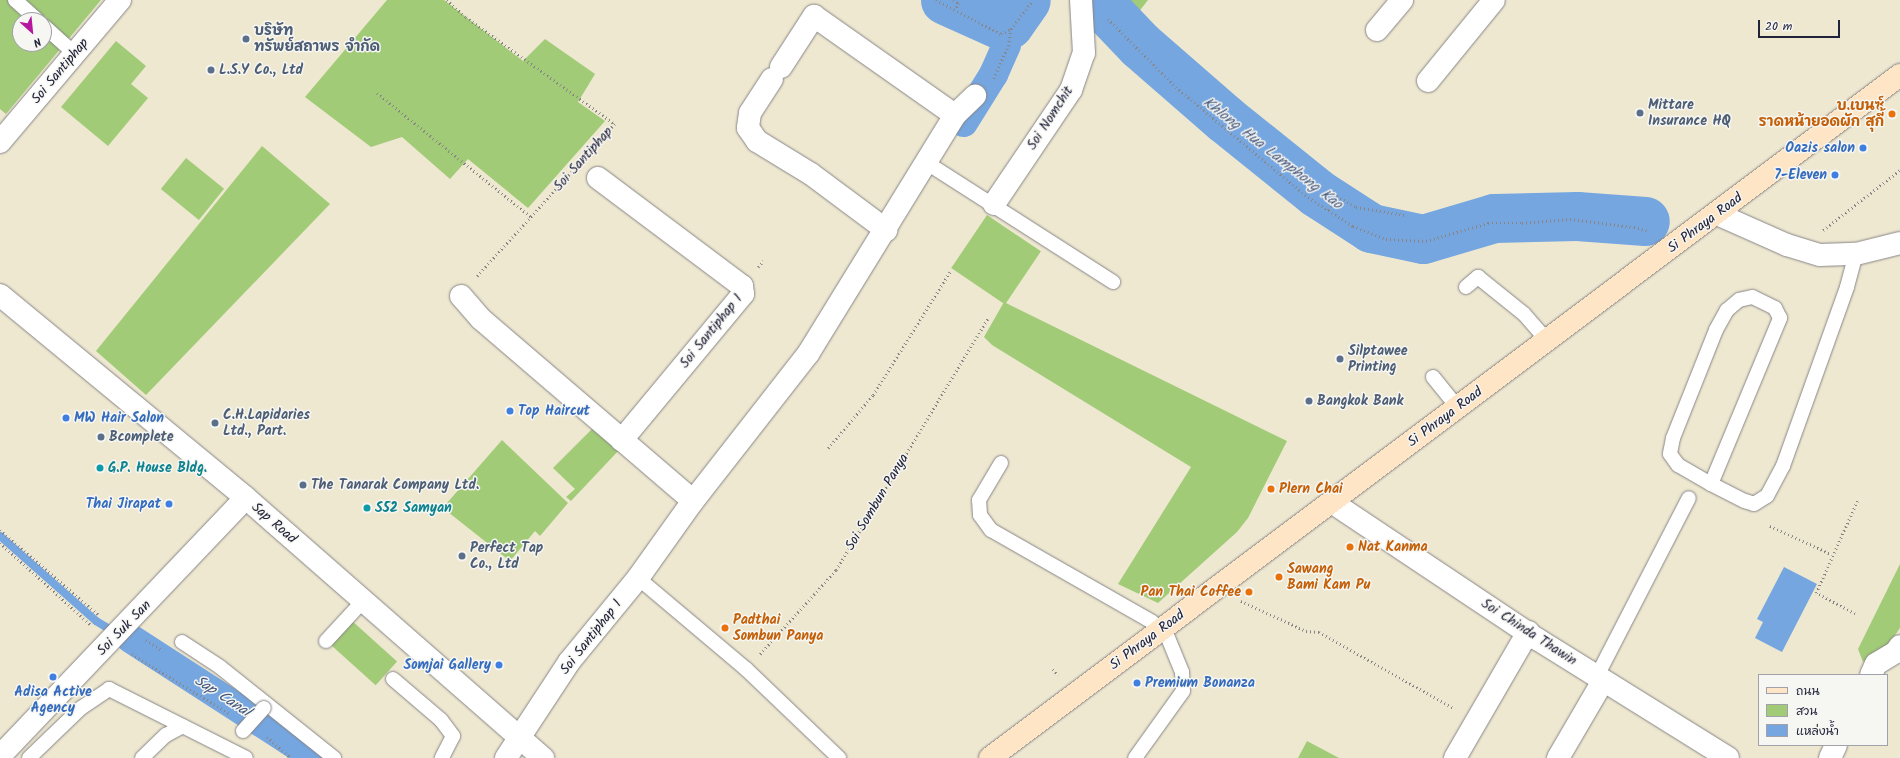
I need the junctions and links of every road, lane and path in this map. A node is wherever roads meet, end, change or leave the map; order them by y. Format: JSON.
{"nodes":[{"id":1,"x":15,"y":0,"type":"edge"},
{"id":2,"x":120,"y":0,"type":"edge"},
{"id":3,"x":447,"y":0,"type":"edge"},
{"id":4,"x":936,"y":0,"type":"edge"},
{"id":5,"x":953,"y":0,"type":"edge"},
{"id":6,"x":1033,"y":0,"type":"edge"},
{"id":7,"x":1081,"y":0,"type":"edge"},
{"id":8,"x":1402,"y":0,"type":"edge"},
{"id":9,"x":1494,"y":0,"type":"edge"},
{"id":10,"x":956,"y":9,"type":"junction"},
{"id":11,"x":28,"y":12,"type":"edge"},
{"id":12,"x":1011,"y":29,"type":"junction"},
{"id":13,"x":1377,"y":30,"type":"dead end"},
{"id":14,"x":52,"y":33,"type":"edge"},
{"id":15,"x":75,"y":54,"type":"junction"},
{"id":16,"x":1900,"y":75,"type":"edge"},
{"id":17,"x":1428,"y":80,"type":"dead end"},
{"id":18,"x":992,"y":82,"type":"dead end"},
{"id":19,"x":377,"y":93,"type":"dead end"},
{"id":20,"x":975,"y":96,"type":"dead end"},
{"id":21,"x":955,"y":115,"type":"junction"},
{"id":22,"x":0,"y":142,"type":"edge"},
{"id":23,"x":583,"y":159,"type":"dead end"},
{"id":24,"x":927,"y":163,"type":"junction"},
{"id":25,"x":578,"y":165,"type":"dead end"},
{"id":26,"x":1900,"y":170,"type":"edge"},
{"id":27,"x":598,"y":178,"type":"dead end"},
{"id":28,"x":994,"y":204,"type":"junction"},
{"id":29,"x":1328,"y":210,"type":"junction"},
{"id":30,"x":1717,"y":214,"type":"junction"},
{"id":31,"x":1404,"y":215,"type":"dead end"},
{"id":32,"x":532,"y":217,"type":"junction"},
{"id":33,"x":886,"y":230,"type":"junction"},
{"id":34,"x":1655,"y":234,"type":"dead end"},
{"id":35,"x":1900,"y":243,"type":"edge"},
{"id":36,"x":1807,"y":252,"type":"junction"},
{"id":37,"x":1856,"y":254,"type":"junction"},
{"id":38,"x":950,"y":272,"type":"dead end"},
{"id":39,"x":1113,"y":282,"type":"dead end"},
{"id":40,"x":1466,"y":287,"type":"dead end"},
{"id":41,"x":0,"y":296,"type":"edge"},
{"id":42,"x":461,"y":296,"type":"joint"},
{"id":43,"x":988,"y":318,"type":"dead end"},
{"id":44,"x":1547,"y":340,"type":"junction"},
{"id":45,"x":1433,"y":377,"type":"dead end"},
{"id":46,"x":1458,"y":408,"type":"junction"},
{"id":47,"x":622,"y":440,"type":"junction"},
{"id":48,"x":828,"y":448,"type":"dead end"},
{"id":49,"x":1000,"y":463,"type":"dead end"},
{"id":50,"x":1711,"y":484,"type":"junction"},
{"id":51,"x":246,"y":498,"type":"junction"},
{"id":52,"x":1689,"y":498,"type":"dead end"},
{"id":53,"x":1858,"y":499,"type":"dead end"},
{"id":54,"x":693,"y":500,"type":"junction"},
{"id":55,"x":1333,"y":502,"type":"junction"},
{"id":56,"x":1770,"y":526,"type":"dead end"},
{"id":57,"x":0,"y":530,"type":"edge"},
{"id":58,"x":0,"y":543,"type":"edge"},
{"id":59,"x":1832,"y":554,"type":"junction"},
{"id":60,"x":638,"y":578,"type":"junction"},
{"id":61,"x":1235,"y":597,"type":"dead end"},
{"id":62,"x":364,"y":600,"type":"junction"},
{"id":63,"x":1855,"y":614,"type":"dead end"},
{"id":64,"x":1162,"y":629,"type":"junction"},
{"id":65,"x":1528,"y":632,"type":"junction"},
{"id":66,"x":118,"y":635,"type":"junction"},
{"id":67,"x":326,"y":641,"type":"dead end"},
{"id":68,"x":182,"y":642,"type":"dead end"},
{"id":69,"x":1900,"y":646,"type":"edge"},
{"id":70,"x":746,"y":670,"type":"junction"},
{"id":71,"x":1871,"y":674,"type":"edge"},
{"id":72,"x":1600,"y":678,"type":"junction"},
{"id":73,"x":393,"y":679,"type":"dead end"},
{"id":74,"x":269,"y":703,"type":"junction"},
{"id":75,"x":234,"y":716,"type":"dead end"},
{"id":76,"x":1476,"y":721,"type":"junction"},
{"id":77,"x":184,"y":726,"type":"junction"},
{"id":78,"x":266,"y":736,"type":"dead end"},
{"id":79,"x":519,"y":736,"type":"junction"},
{"id":80,"x":1836,"y":746,"type":"edge"},
{"id":81,"x":228,"y":748,"type":"junction"},
{"id":82,"x":0,"y":756,"type":"edge"},
{"id":83,"x":29,"y":758,"type":"edge"},
{"id":84,"x":142,"y":758,"type":"edge"},
{"id":85,"x":246,"y":758,"type":"edge"},
{"id":86,"x":291,"y":758,"type":"edge"},
{"id":87,"x":334,"y":758,"type":"edge"},
{"id":88,"x":442,"y":758,"type":"edge"},
{"id":89,"x":506,"y":758,"type":"edge"},
{"id":90,"x":543,"y":758,"type":"edge"},
{"id":91,"x":840,"y":758,"type":"edge"},
{"id":92,"x":990,"y":758,"type":"edge"},
{"id":93,"x":1135,"y":758,"type":"edge"},
{"id":94,"x":1455,"y":758,"type":"edge"},
{"id":95,"x":1558,"y":758,"type":"edge"},
{"id":96,"x":1728,"y":758,"type":"edge"},
{"id":97,"x":1830,"y":758,"type":"edge"}],
"edges":[{"from":1,"to":11,"type":"lane"},
{"from":2,"to":15,"type":"street","name":"Soi Santiphap"},
{"from":3,"to":23,"type":"path","name":"Soi Santiphap"},
{"from":4,"to":10,"type":"path"},
{"from":5,"to":10,"type":"path"},
{"from":6,"to":12,"type":"path"},
{"from":7,"to":28,"type":"street","name":"Soi Nomchit"},
{"from":7,"to":29,"type":"path"},
{"from":8,"to":13,"type":"street"},
{"from":9,"to":17,"type":"street"},
{"from":10,"to":12,"type":"path"},
{"from":12,"to":18,"type":"path"},
{"from":14,"to":15,"type":"lane"},
{"from":15,"to":22,"type":"street","name":"Soi Santiphap"},
{"from":16,"to":30,"type":"main road","name":"Si Phraya Road"},
{"from":19,"to":32,"type":"path"},
{"from":20,"to":21,"type":"street","name":"Soi Santiphap 1"},
{"from":21,"to":24,"type":"street","name":"Soi Santiphap 1"},
{"from":21,"to":33,"type":"street"},
{"from":24,"to":28,"type":"lane"},
{"from":24,"to":33,"type":"street","name":"Soi Santiphap 1"},
{"from":25,"to":32,"type":"path","name":"Soi Santiphap"},
{"from":26,"to":36,"type":"path"},
{"from":27,"to":47,"type":"street","name":"Soi Santiphap 1"},
{"from":28,"to":39,"type":"lane"},
{"from":29,"to":31,"type":"path"},
{"from":29,"to":34,"type":"path"},
{"from":30,"to":36,"type":"street"},
{"from":30,"to":44,"type":"main road","name":"Si Phraya Road"},
{"from":32,"to":42,"type":"path","name":"Soi Santiphap"},
{"from":33,"to":54,"type":"street","name":"Soi Santiphap 1"},
{"from":35,"to":37,"type":"street"},
{"from":36,"to":37,"type":"street"},
{"from":37,"to":50,"type":"lane"},
{"from":38,"to":48,"type":"path"},
{"from":40,"to":44,"type":"lane"},
{"from":41,"to":51,"type":"street","name":"Sap Road"},
{"from":42,"to":47,"type":"street"},
{"from":43,"to":70,"type":"path","name":"Soi Sombun Panya"},
{"from":44,"to":46,"type":"main road","name":"Si Phraya Road"},
{"from":45,"to":46,"type":"lane"},
{"from":46,"to":55,"type":"main road","name":"Si Phraya Road"},
{"from":47,"to":54,"type":"street"},
{"from":49,"to":64,"type":"lane"},
{"from":50,"to":50,"type":"lane"},
{"from":51,"to":62,"type":"street","name":"Sap Road"},
{"from":51,"to":66,"type":"street","name":"Soi Suk San"},
{"from":52,"to":72,"type":"lane"},
{"from":53,"to":59,"type":"path"},
{"from":54,"to":60,"type":"street","name":"Soi Santiphap 1"},
{"from":55,"to":64,"type":"main road","name":"Si Phraya Road"},
{"from":55,"to":65,"type":"street","name":"Soi Chinda Thawin"},
{"from":56,"to":59,"type":"path"},
{"from":57,"to":66,"type":"path"},
{"from":58,"to":66,"type":"path"},
{"from":59,"to":63,"type":"path"},
{"from":60,"to":70,"type":"lane"},
{"from":60,"to":79,"type":"street","name":"Soi Santiphap 1"},
{"from":61,"to":76,"type":"path"},
{"from":62,"to":67,"type":"lane"},
{"from":62,"to":79,"type":"street","name":"Sap Road"},
{"from":64,"to":92,"type":"main road","name":"Si Phraya Road"},
{"from":64,"to":93,"type":"lane"},
{"from":65,"to":72,"type":"street","name":"Soi Chinda Thawin"},
{"from":65,"to":76,"type":"street"},
{"from":66,"to":75,"type":"path"},
{"from":66,"to":82,"type":"street","name":"Soi Suk San"},
{"from":68,"to":74,"type":"lane"},
{"from":69,"to":71,"type":"street"},
{"from":70,"to":91,"type":"lane"},
{"from":72,"to":95,"type":"street"},
{"from":72,"to":96,"type":"street","name":"Soi Chinda Thawin"},
{"from":73,"to":88,"type":"lane"},
{"from":74,"to":81,"type":"lane","bridge":true},
{"from":74,"to":87,"type":"lane"},
{"from":76,"to":94,"type":"street"},
{"from":77,"to":81,"type":"lane"},
{"from":77,"to":83,"type":"lane"},
{"from":77,"to":84,"type":"lane"},
{"from":78,"to":86,"type":"path"},
{"from":79,"to":89,"type":"street","name":"Soi Santiphap 1"},
{"from":79,"to":90,"type":"street","name":"Sap Road"},
{"from":80,"to":97,"type":"street"},
{"from":81,"to":85,"type":"lane"}]}
